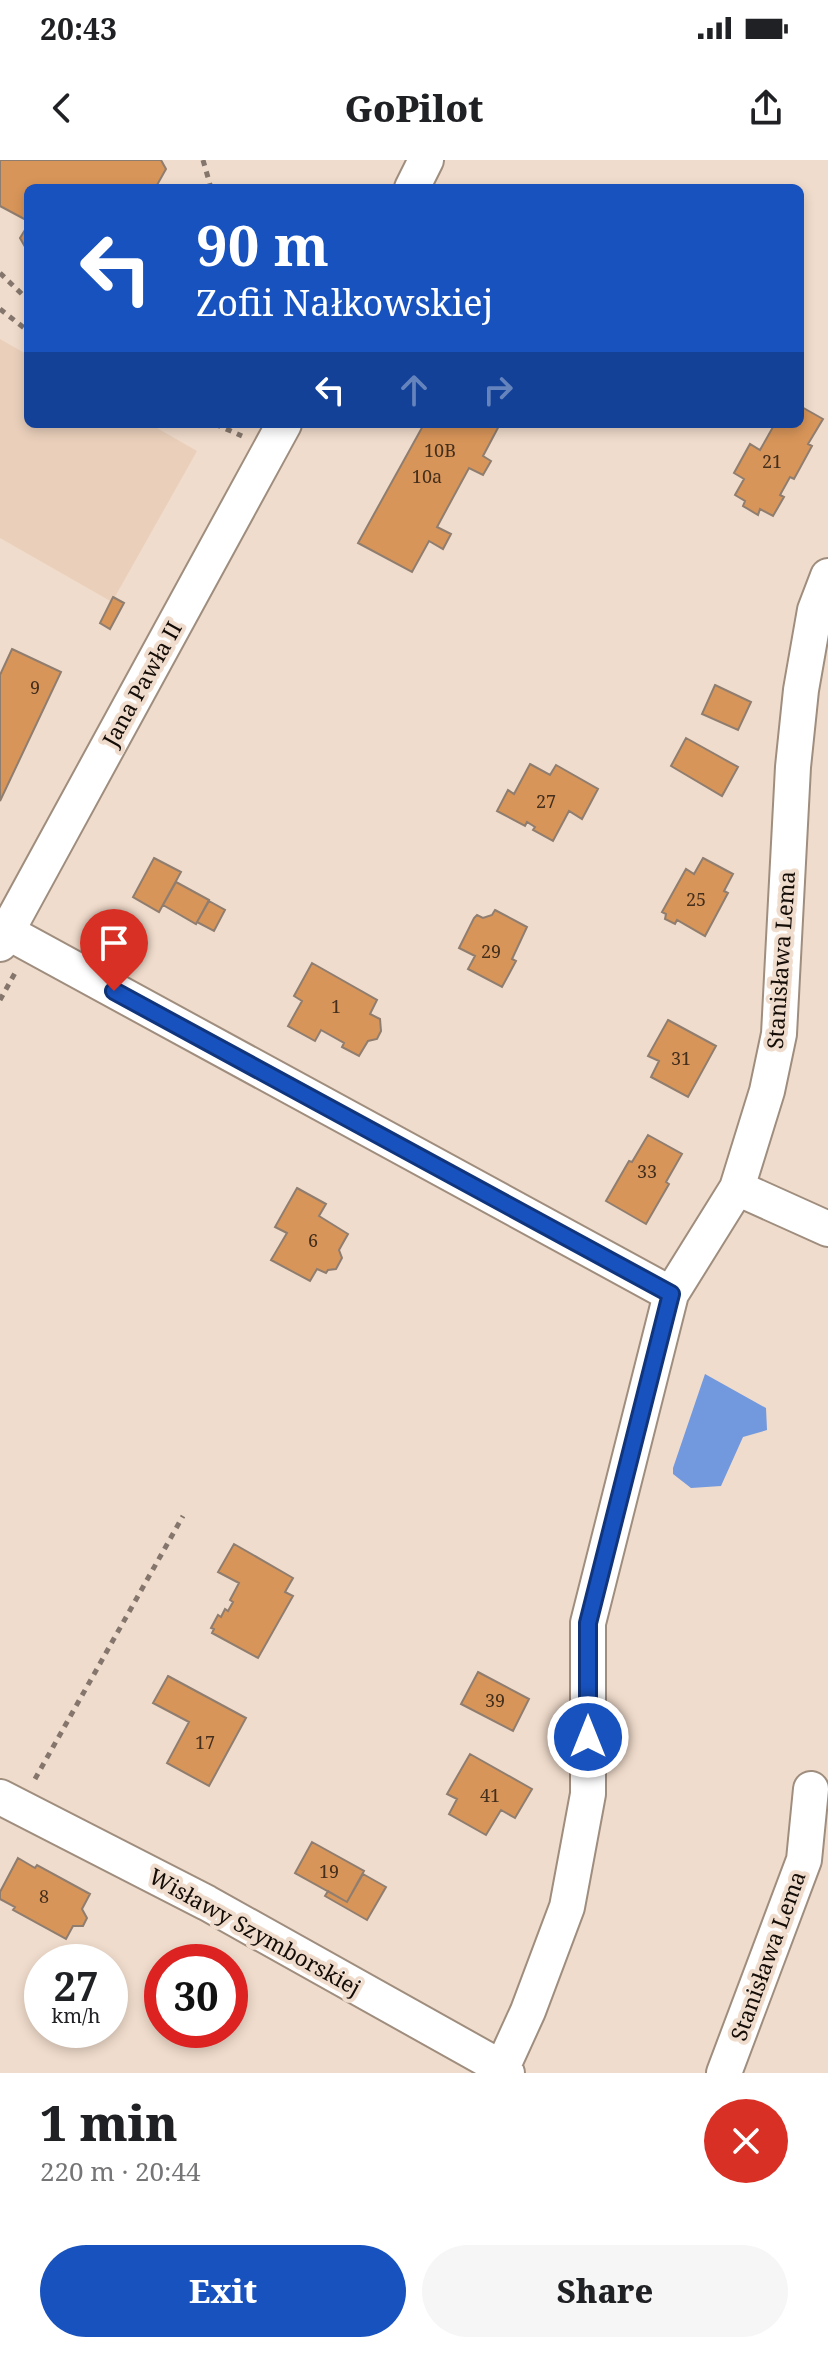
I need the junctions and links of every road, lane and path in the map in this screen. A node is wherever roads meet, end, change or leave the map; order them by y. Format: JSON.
{"nodes":[{"id":1,"x":203,"y":160,"type":"edge"},
{"id":2,"x":426,"y":160,"type":"edge"},
{"id":3,"x":210,"y":184,"type":"edge"},
{"id":4,"x":414,"y":184,"type":"edge"},
{"id":5,"x":0,"y":273,"type":"edge"},
{"id":6,"x":24,"y":296,"type":"edge"},
{"id":7,"x":0,"y":309,"type":"edge"},
{"id":8,"x":24,"y":328,"type":"edge"},
{"id":9,"x":224,"y":428,"type":"edge"},
{"id":10,"x":282,"y":428,"type":"edge"},
{"id":11,"x":243,"y":436,"type":"dead end"},
{"id":12,"x":828,"y":576,"type":"edge"},
{"id":13,"x":3,"y":938,"type":"edge"},
{"id":14,"x":737,"y":1188,"type":"junction"},
{"id":15,"x":828,"y":1229,"type":"edge"},
{"id":16,"x":671,"y":1294,"type":"junction"},
{"id":17,"x":183,"y":1516,"type":"dead end"},
{"id":18,"x":811,"y":1789,"type":"dead end"},
{"id":19,"x":10,"y":1802,"type":"edge"},
{"id":20,"x":504,"y":2070,"type":"edge"},
{"id":21,"x":724,"y":2073,"type":"edge"}],
"edges":[{"from":1,"to":3,"type":"path"},
{"from":2,"to":4,"type":"street"},
{"from":5,"to":6,"type":"path"},
{"from":7,"to":8,"type":"path"},
{"from":9,"to":11,"type":"path"},
{"from":10,"to":13,"type":"street","name":"Jana Pawła II"},
{"from":12,"to":14,"type":"street","name":"Stanisława Lema"},
{"from":13,"to":16,"type":"street"},
{"from":14,"to":15,"type":"street"},
{"from":14,"to":16,"type":"street","name":"Stanisława Lema"},
{"from":16,"to":20,"type":"street","name":"Stanisława Lema"},
{"from":17,"to":19,"type":"path"},
{"from":18,"to":21,"type":"street","name":"Stanisława Lema"},
{"from":19,"to":20,"type":"street","name":"Wisławy Szymborskiej"}]}
